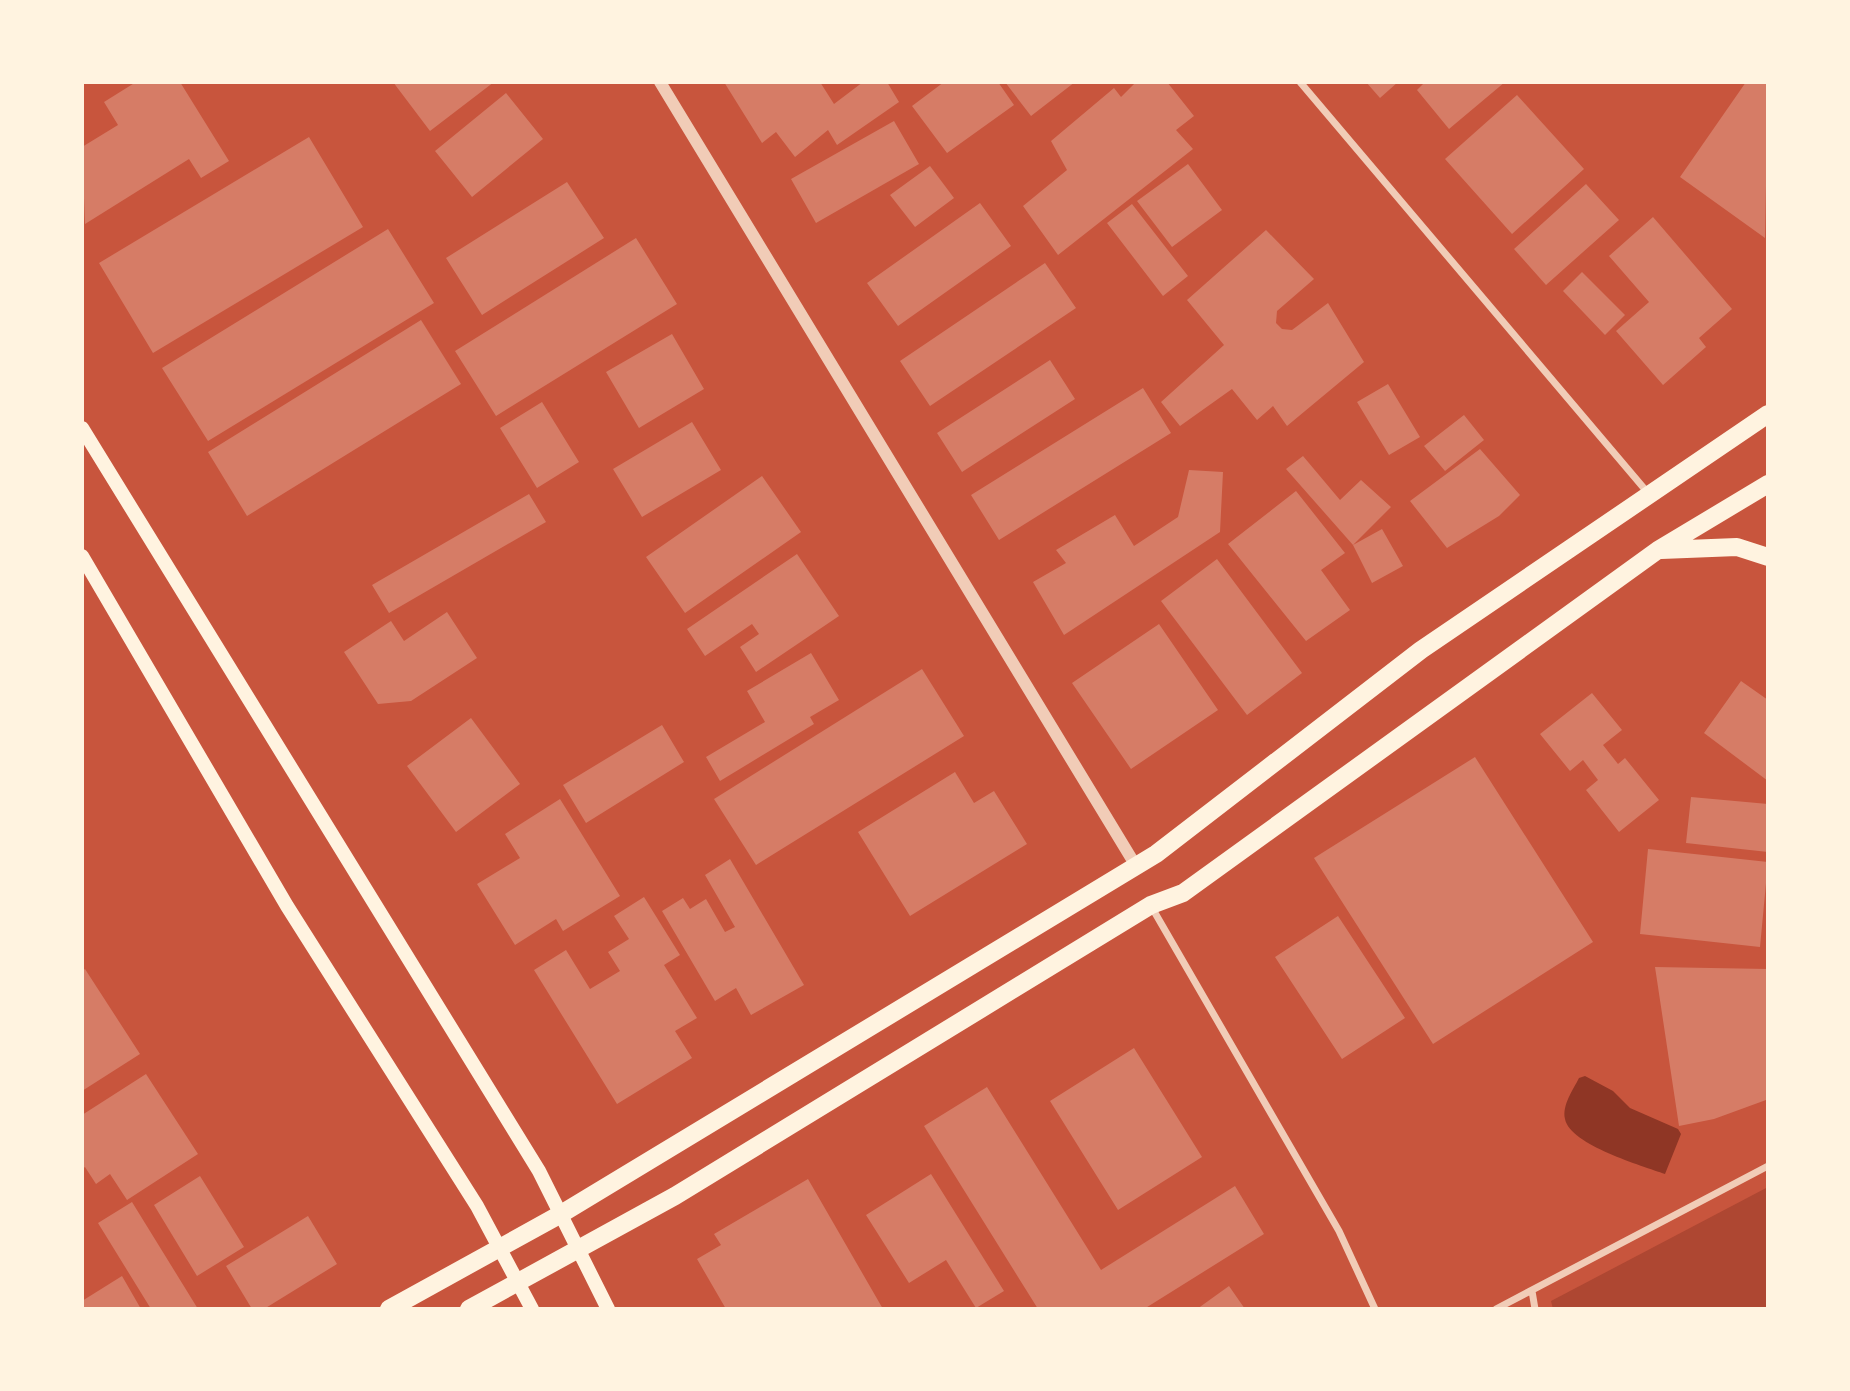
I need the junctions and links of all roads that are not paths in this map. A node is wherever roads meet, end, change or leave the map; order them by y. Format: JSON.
{"nodes":[{"id":1,"x":660,"y":82,"type":"edge"},
{"id":2,"x":1300,"y":82,"type":"edge"},
{"id":3,"x":1768,"y":414,"type":"edge"},
{"id":4,"x":82,"y":428,"type":"edge"},
{"id":5,"x":1768,"y":484,"type":"edge"},
{"id":6,"x":1649,"y":493,"type":"junction"},
{"id":7,"x":1658,"y":550,"type":"junction"},
{"id":8,"x":82,"y":556,"type":"edge"},
{"id":9,"x":1768,"y":557,"type":"edge"},
{"id":10,"x":1136,"y":866,"type":"junction"},
{"id":11,"x":1151,"y":905,"type":"junction"},
{"id":12,"x":1768,"y":1166,"type":"edge"},
{"id":13,"x":561,"y":1214,"type":"junction"},
{"id":14,"x":499,"y":1246,"type":"junction"},
{"id":15,"x":581,"y":1249,"type":"junction"},
{"id":16,"x":518,"y":1283,"type":"junction"},
{"id":17,"x":1532,"y":1291,"type":"junction"},
{"id":18,"x":389,"y":1309,"type":"edge"},
{"id":19,"x":469,"y":1309,"type":"edge"},
{"id":20,"x":532,"y":1309,"type":"edge"},
{"id":21,"x":608,"y":1309,"type":"edge"},
{"id":22,"x":1375,"y":1309,"type":"edge"},
{"id":23,"x":1496,"y":1309,"type":"edge"},
{"id":24,"x":1535,"y":1309,"type":"edge"}],
"edges":[{"from":1,"to":10,"type":"street"},
{"from":2,"to":6,"type":"street"},
{"from":3,"to":6,"type":"main road"},
{"from":4,"to":13,"type":"main road"},
{"from":5,"to":7,"type":"main road"},
{"from":6,"to":10,"type":"main road"},
{"from":7,"to":9,"type":"main road"},
{"from":7,"to":11,"type":"main road"},
{"from":8,"to":14,"type":"main road"},
{"from":10,"to":13,"type":"main road"},
{"from":11,"to":15,"type":"main road"},
{"from":11,"to":22,"type":"street"},
{"from":12,"to":17,"type":"street"},
{"from":13,"to":14,"type":"main road"},
{"from":13,"to":15,"type":"main road"},
{"from":14,"to":16,"type":"main road"},
{"from":14,"to":18,"type":"main road"},
{"from":15,"to":16,"type":"main road"},
{"from":15,"to":21,"type":"main road"},
{"from":16,"to":19,"type":"main road"},
{"from":16,"to":20,"type":"main road"},
{"from":17,"to":23,"type":"street"},
{"from":17,"to":24,"type":"street"}]}
